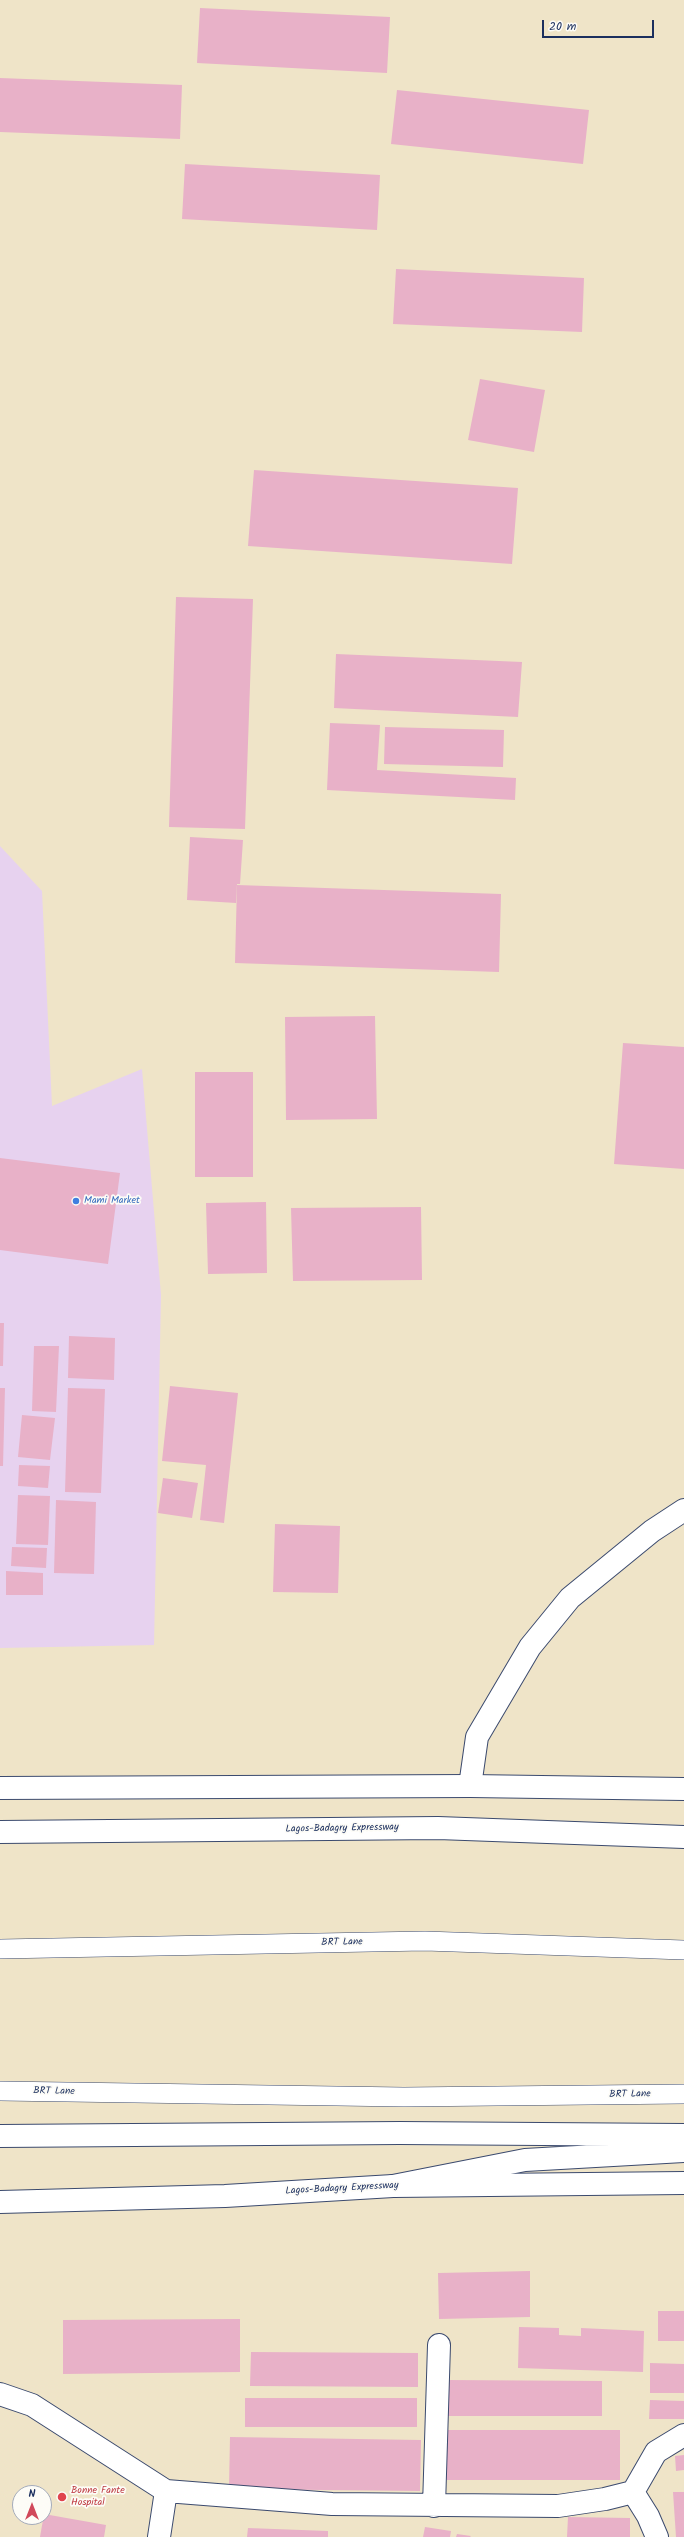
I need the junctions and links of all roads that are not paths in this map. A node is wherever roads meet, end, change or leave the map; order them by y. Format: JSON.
{"nodes":[{"id":1,"x":684,"y":1510,"type":"edge"},
{"id":2,"x":470,"y":1786,"type":"junction"},
{"id":3,"x":0,"y":1788,"type":"edge"},
{"id":4,"x":684,"y":1789,"type":"edge"},
{"id":5,"x":0,"y":1832,"type":"edge"},
{"id":6,"x":684,"y":1837,"type":"edge"},
{"id":7,"x":0,"y":1949,"type":"edge"},
{"id":8,"x":684,"y":1950,"type":"edge"},
{"id":9,"x":0,"y":2091,"type":"edge"},
{"id":10,"x":684,"y":2094,"type":"edge"},
{"id":11,"x":684,"y":2135,"type":"edge"},
{"id":12,"x":0,"y":2136,"type":"edge"},
{"id":13,"x":684,"y":2151,"type":"edge"},
{"id":14,"x":684,"y":2183,"type":"edge"},
{"id":15,"x":393,"y":2186,"type":"junction"},
{"id":16,"x":0,"y":2202,"type":"edge"},
{"id":17,"x":439,"y":2345,"type":"dead end"},
{"id":18,"x":0,"y":2394,"type":"edge"},
{"id":19,"x":684,"y":2435,"type":"edge"},
{"id":20,"x":166,"y":2491,"type":"junction"},
{"id":21,"x":633,"y":2492,"type":"junction"},
{"id":22,"x":434,"y":2506,"type":"junction"},
{"id":23,"x":159,"y":2537,"type":"edge"},
{"id":24,"x":657,"y":2537,"type":"edge"}],
"edges":[{"from":1,"to":2,"type":"main road"},
{"from":2,"to":3,"type":"main road"},
{"from":2,"to":4,"type":"main road"},
{"from":5,"to":6,"type":"main road","name":"Lagos-Badagry Expressway"},
{"from":7,"to":8,"type":"lane","name":"BRT Lane"},
{"from":9,"to":10,"type":"lane","name":"BRT Lane"},
{"from":11,"to":12,"type":"main road"},
{"from":13,"to":15,"type":"main road"},
{"from":14,"to":15,"type":"main road","name":"Lagos-Badagry Expressway"},
{"from":15,"to":16,"type":"main road","name":"Lagos-Badagry Expressway"},
{"from":17,"to":22,"type":"main road"},
{"from":18,"to":20,"type":"main road"},
{"from":19,"to":21,"type":"main road"},
{"from":20,"to":22,"type":"main road"},
{"from":20,"to":23,"type":"main road"},
{"from":21,"to":22,"type":"main road"},
{"from":21,"to":24,"type":"main road"}]}
